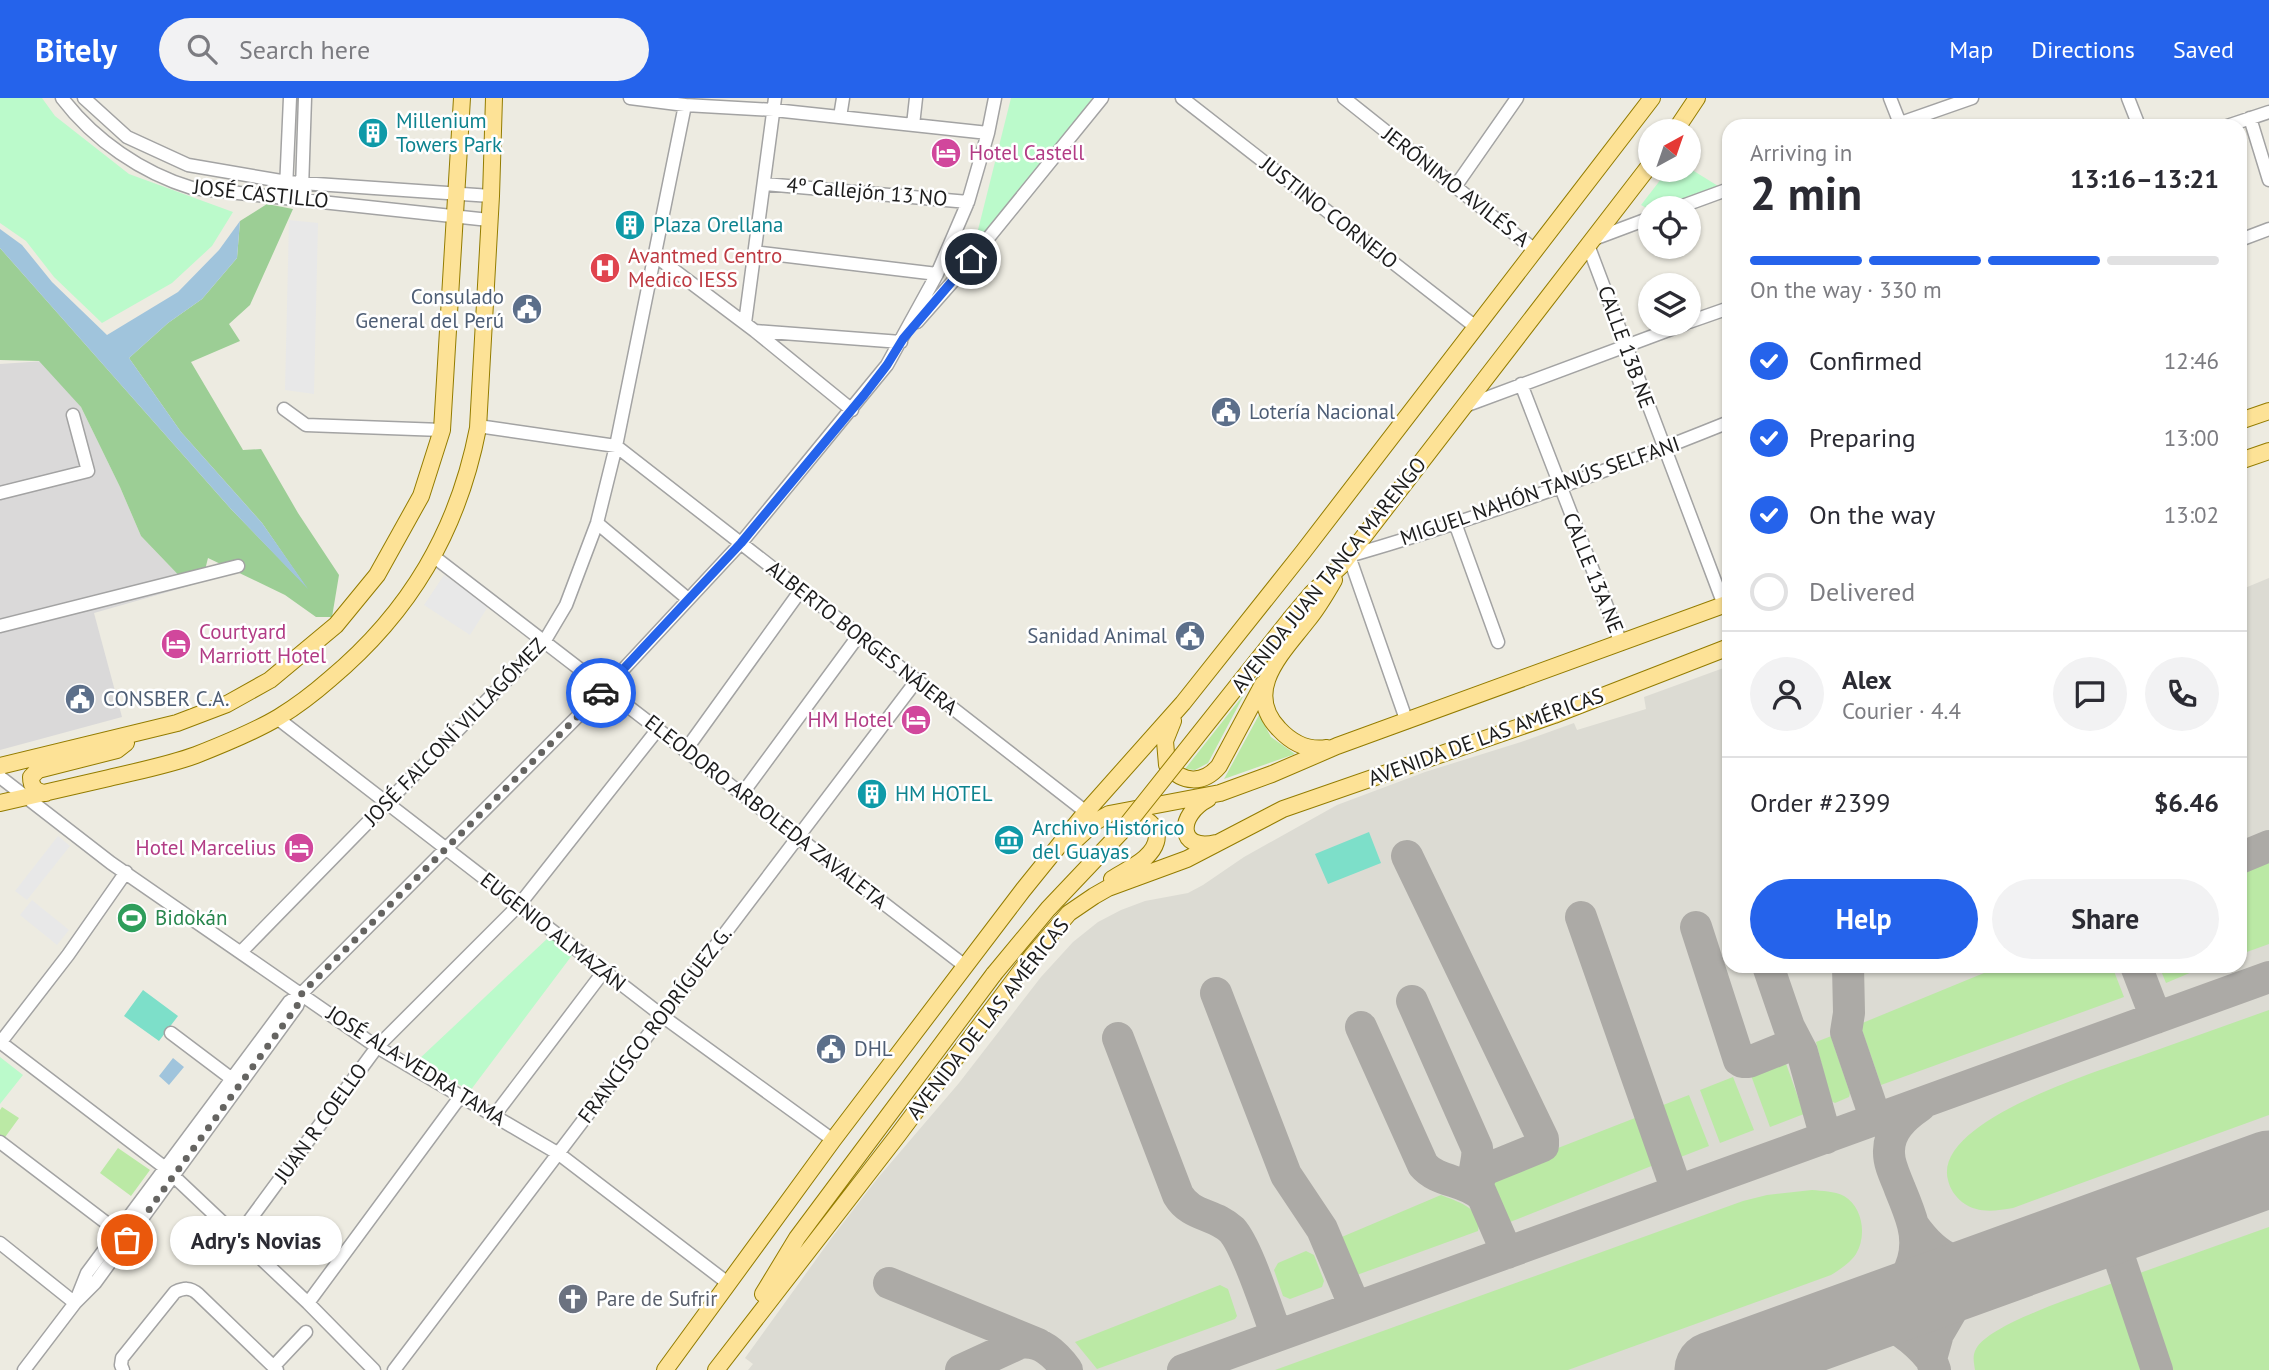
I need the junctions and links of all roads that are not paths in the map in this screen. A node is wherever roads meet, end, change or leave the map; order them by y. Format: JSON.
{"nodes":[{"id":1,"x":62,"y":98,"type":"edge"},
{"id":2,"x":84,"y":98,"type":"edge"},
{"id":3,"x":290,"y":98,"type":"edge"},
{"id":4,"x":305,"y":98,"type":"edge"},
{"id":5,"x":462,"y":98,"type":"edge"},
{"id":6,"x":494,"y":98,"type":"edge"},
{"id":7,"x":630,"y":98,"type":"edge"},
{"id":8,"x":843,"y":98,"type":"edge"},
{"id":9,"x":916,"y":98,"type":"edge"},
{"id":10,"x":995,"y":98,"type":"edge"},
{"id":11,"x":1102,"y":98,"type":"edge"},
{"id":12,"x":1182,"y":98,"type":"edge"},
{"id":13,"x":1344,"y":98,"type":"edge"},
{"id":14,"x":1500,"y":98,"type":"edge"},
{"id":15,"x":1652,"y":98,"type":"edge"},
{"id":16,"x":1697,"y":98,"type":"edge"},
{"id":17,"x":1890,"y":98,"type":"edge"},
{"id":18,"x":1972,"y":98,"type":"edge"},
{"id":19,"x":2128,"y":98,"type":"edge"},
{"id":20,"x":1514,"y":102,"type":"edge"},
{"id":21,"x":775,"y":104,"type":"edge"},
{"id":22,"x":685,"y":105,"type":"junction"},
{"id":23,"x":2269,"y":112,"type":"edge"},
{"id":24,"x":840,"y":117,"type":"junction"},
{"id":25,"x":2250,"y":118,"type":"junction"},
{"id":26,"x":1683,"y":119,"type":"edge"},
{"id":27,"x":1896,"y":119,"type":"edge"},
{"id":28,"x":1914,"y":119,"type":"edge"},
{"id":29,"x":2136,"y":119,"type":"edge"},
{"id":30,"x":2247,"y":119,"type":"edge"},
{"id":31,"x":913,"y":125,"type":"junction"},
{"id":32,"x":988,"y":133,"type":"junction"},
{"id":33,"x":2269,"y":180,"type":"edge"},
{"id":34,"x":1638,"y":181,"type":"edge"},
{"id":35,"x":287,"y":182,"type":"junction"},
{"id":36,"x":303,"y":182,"type":"junction"},
{"id":37,"x":765,"y":184,"type":"junction"},
{"id":38,"x":1455,"y":187,"type":"junction"},
{"id":39,"x":457,"y":192,"type":"junction"},
{"id":40,"x":1722,"y":192,"type":"edge"},
{"id":41,"x":491,"y":195,"type":"junction"},
{"id":42,"x":286,"y":198,"type":"junction"},
{"id":43,"x":302,"y":199,"type":"junction"},
{"id":44,"x":1701,"y":199,"type":"edge"},
{"id":45,"x":968,"y":201,"type":"junction"},
{"id":46,"x":454,"y":215,"type":"junction"},
{"id":47,"x":489,"y":220,"type":"junction"},
{"id":48,"x":1638,"y":223,"type":"edge"},
{"id":49,"x":2269,"y":229,"type":"edge"},
{"id":50,"x":2247,"y":237,"type":"edge"},
{"id":51,"x":1591,"y":242,"type":"junction"},
{"id":52,"x":1536,"y":251,"type":"junction"},
{"id":53,"x":754,"y":252,"type":"junction"},
{"id":54,"x":654,"y":256,"type":"junction"},
{"id":55,"x":937,"y":274,"type":"junction"},
{"id":56,"x":1722,"y":311,"type":"edge"},
{"id":57,"x":1701,"y":318,"type":"edge"},
{"id":58,"x":750,"y":327,"type":"junction"},
{"id":59,"x":1476,"y":328,"type":"junction"},
{"id":60,"x":1651,"y":336,"type":"edge"},
{"id":61,"x":902,"y":341,"type":"junction"},
{"id":62,"x":1626,"y":345,"type":"junction"},
{"id":63,"x":1521,"y":384,"type":"junction"},
{"id":64,"x":1464,"y":406,"type":"junction"},
{"id":65,"x":284,"y":409,"type":"dead end"},
{"id":66,"x":852,"y":410,"type":"junction"},
{"id":67,"x":2269,"y":411,"type":"edge"},
{"id":68,"x":73,"y":415,"type":"dead end"},
{"id":69,"x":2247,"y":419,"type":"edge"},
{"id":70,"x":1722,"y":425,"type":"edge"},
{"id":71,"x":478,"y":426,"type":"junction"},
{"id":72,"x":442,"y":430,"type":"junction"},
{"id":73,"x":616,"y":446,"type":"junction"},
{"id":74,"x":1664,"y":449,"type":"junction"},
{"id":75,"x":2269,"y":451,"type":"edge"},
{"id":76,"x":2247,"y":459,"type":"edge"},
{"id":77,"x":1559,"y":486,"type":"junction"},
{"id":78,"x":0,"y":493,"type":"edge"},
{"id":79,"x":597,"y":523,"type":"junction"},
{"id":80,"x":1455,"y":523,"type":"junction"},
{"id":81,"x":741,"y":543,"type":"junction"},
{"id":82,"x":433,"y":556,"type":"junction"},
{"id":83,"x":1345,"y":561,"type":"junction"},
{"id":84,"x":238,"y":566,"type":"dead end"},
{"id":85,"x":801,"y":590,"type":"junction"},
{"id":86,"x":1722,"y":594,"type":"edge"},
{"id":87,"x":688,"y":600,"type":"junction"},
{"id":88,"x":1722,"y":605,"type":"edge"},
{"id":89,"x":0,"y":626,"type":"edge"},
{"id":90,"x":859,"y":635,"type":"junction"},
{"id":91,"x":544,"y":642,"type":"junction"},
{"id":92,"x":1498,"y":642,"type":"dead end"},
{"id":93,"x":1621,"y":643,"type":"junction"},
{"id":94,"x":1722,"y":650,"type":"edge"},
{"id":95,"x":1273,"y":667,"type":"junction"},
{"id":96,"x":917,"y":680,"type":"junction"},
{"id":97,"x":605,"y":689,"type":"junction"},
{"id":98,"x":1182,"y":703,"type":"junction"},
{"id":99,"x":277,"y":718,"type":"junction"},
{"id":100,"x":1406,"y":722,"type":"junction"},
{"id":101,"x":658,"y":729,"type":"junction"},
{"id":102,"x":143,"y":732,"type":"junction"},
{"id":103,"x":1337,"y":746,"type":"junction"},
{"id":104,"x":685,"y":751,"type":"junction"},
{"id":105,"x":0,"y":766,"type":"edge"},
{"id":106,"x":0,"y":777,"type":"edge"},
{"id":107,"x":46,"y":793,"type":"junction"},
{"id":108,"x":1220,"y":793,"type":"junction"},
{"id":109,"x":742,"y":794,"type":"junction"},
{"id":110,"x":26,"y":798,"type":"junction"},
{"id":111,"x":0,"y":803,"type":"edge"},
{"id":112,"x":388,"y":804,"type":"junction"},
{"id":113,"x":1090,"y":817,"type":"junction"},
{"id":114,"x":797,"y":837,"type":"junction"},
{"id":115,"x":1218,"y":843,"type":"junction"},
{"id":116,"x":444,"y":848,"type":"junction"},
{"id":117,"x":125,"y":872,"type":"junction"},
{"id":118,"x":519,"y":905,"type":"junction"},
{"id":119,"x":1069,"y":913,"type":"junction"},
{"id":120,"x":241,"y":952,"type":"junction"},
{"id":121,"x":965,"y":966,"type":"junction"},
{"id":122,"x":604,"y":971,"type":"junction"},
{"id":123,"x":994,"y":974,"type":"joint"},
{"id":124,"x":302,"y":993,"type":"junction"},
{"id":125,"x":662,"y":1016,"type":"junction"},
{"id":126,"x":171,"y":1033,"type":"dead end"},
{"id":127,"x":0,"y":1042,"type":"edge"},
{"id":128,"x":377,"y":1047,"type":"junction"},
{"id":129,"x":958,"y":1055,"type":"junction"},
{"id":130,"x":232,"y":1079,"type":"junction"},
{"id":131,"x":908,"y":1089,"type":"junction"},
{"id":132,"x":460,"y":1097,"type":"junction"},
{"id":133,"x":494,"y":1116,"type":"junction"},
{"id":134,"x":833,"y":1140,"type":"junction"},
{"id":135,"x":0,"y":1142,"type":"edge"},
{"id":136,"x":559,"y":1154,"type":"junction"},
{"id":137,"x":169,"y":1172,"type":"junction"},
{"id":138,"x":117,"y":1231,"type":"junction"},
{"id":139,"x":238,"y":1236,"type":"junction"},
{"id":140,"x":0,"y":1243,"type":"edge"},
{"id":141,"x":729,"y":1284,"type":"junction"},
{"id":142,"x":75,"y":1303,"type":"junction"},
{"id":143,"x":308,"y":1303,"type":"junction"},
{"id":144,"x":306,"y":1332,"type":"dead end"},
{"id":145,"x":726,"y":1356,"type":"junction"},
{"id":146,"x":122,"y":1364,"type":"edge"},
{"id":147,"x":276,"y":1368,"type":"edge"},
{"id":148,"x":24,"y":1370,"type":"edge"},
{"id":149,"x":374,"y":1370,"type":"edge"},
{"id":150,"x":394,"y":1370,"type":"edge"},
{"id":151,"x":665,"y":1370,"type":"edge"},
{"id":152,"x":716,"y":1370,"type":"edge"}],
"edges":[{"from":1,"to":42,"type":"street","name":"JOSÉ CASTILLO"},
{"from":2,"to":35,"type":"street","name":"JOSÉ CASTILLO"},
{"from":3,"to":35,"type":"street"},
{"from":4,"to":36,"type":"street"},
{"from":5,"to":39,"type":"main road"},
{"from":6,"to":41,"type":"main road"},
{"from":7,"to":22,"type":"street"},
{"from":8,"to":24,"type":"street"},
{"from":9,"to":31,"type":"street"},
{"from":10,"to":32,"type":"street"},
{"from":11,"to":61,"type":"street"},
{"from":12,"to":59,"type":"street","name":"JUSTINO CORNEJO"},
{"from":13,"to":38,"type":"street","name":"JERÓNIMO AVILÉS A"},
{"from":14,"to":20,"type":"street"},
{"from":15,"to":52,"type":"main road","name":"AVENIDA JUAN TANCA MARENGO"},
{"from":16,"to":26,"type":"main road"},
{"from":17,"to":27,"type":"street"},
{"from":18,"to":28,"type":"street"},
{"from":19,"to":29,"type":"street"},
{"from":20,"to":38,"type":"street"},
{"from":21,"to":22,"type":"street"},
{"from":21,"to":24,"type":"street"},
{"from":21,"to":37,"type":"street"},
{"from":22,"to":54,"type":"street","name":"JOSÉ FALCONÍ VILLAGÓMEZ"},
{"from":23,"to":25,"type":"street"},
{"from":24,"to":31,"type":"street"},
{"from":25,"to":30,"type":"street"},
{"from":25,"to":33,"type":"street"},
{"from":31,"to":32,"type":"street"},
{"from":32,"to":45,"type":"street"},
{"from":34,"to":51,"type":"main road","name":"AVENIDA JUAN TANCA MARENGO"},
{"from":35,"to":36,"type":"street","name":"JOSÉ CASTILLO"},
{"from":35,"to":42,"type":"street"},
{"from":36,"to":39,"type":"street","name":"JOSÉ CASTILLO"},
{"from":36,"to":43,"type":"street"},
{"from":37,"to":45,"type":"street","name":"4º Callejón 13 NO"},
{"from":37,"to":53,"type":"street"},
{"from":38,"to":52,"type":"street","name":"JERÓNIMO AVILÉS A"},
{"from":39,"to":41,"type":"street","name":"JOSÉ CASTILLO"},
{"from":39,"to":46,"type":"main road"},
{"from":40,"to":44,"type":"street"},
{"from":41,"to":47,"type":"main road"},
{"from":42,"to":43,"type":"street","name":"JOSÉ CASTILLO"},
{"from":43,"to":46,"type":"street","name":"JOSÉ CASTILLO"},
{"from":45,"to":55,"type":"street"},
{"from":46,"to":47,"type":"street","name":"JOSÉ CASTILLO"},
{"from":46,"to":72,"type":"main road"},
{"from":47,"to":71,"type":"main road"},
{"from":48,"to":51,"type":"street"},
{"from":49,"to":50,"type":"street"},
{"from":51,"to":62,"type":"street","name":"CALLE 13B NE"},
{"from":51,"to":64,"type":"main road","name":"AVENIDA JUAN TANCA MARENGO"},
{"from":52,"to":59,"type":"main road","name":"AVENIDA JUAN TANCA MARENGO"},
{"from":53,"to":55,"type":"street"},
{"from":53,"to":58,"type":"street"},
{"from":54,"to":58,"type":"street"},
{"from":54,"to":73,"type":"street","name":"JOSÉ FALCONÍ VILLAGÓMEZ"},
{"from":55,"to":61,"type":"street"},
{"from":56,"to":57,"type":"street"},
{"from":58,"to":61,"type":"street"},
{"from":58,"to":66,"type":"street"},
{"from":59,"to":98,"type":"main road","name":"AVENIDA JUAN TANCA MARENGO"},
{"from":60,"to":62,"type":"street"},
{"from":61,"to":66,"type":"street"},
{"from":62,"to":63,"type":"street"},
{"from":62,"to":74,"type":"street","name":"CALLE 13B NE"},
{"from":63,"to":64,"type":"street"},
{"from":63,"to":77,"type":"street","name":"CALLE 13A NE"},
{"from":64,"to":83,"type":"main road","name":"AVENIDA JUAN TANCA MARENGO"},
{"from":65,"to":72,"type":"street"},
{"from":66,"to":81,"type":"street"},
{"from":67,"to":69,"type":"main road"},
{"from":68,"to":78,"type":"street"},
{"from":70,"to":74,"type":"street","name":"MIGUEL NAHÓN TANÚS SELFANI"},
{"from":71,"to":73,"type":"street","name":"ALBERTO BORGES NÁJERA"},
{"from":71,"to":82,"type":"main road"},
{"from":72,"to":102,"type":"main road"},
{"from":73,"to":79,"type":"street","name":"JOSÉ FALCONÍ VILLAGÓMEZ"},
{"from":73,"to":81,"type":"street","name":"ALBERTO BORGES NÁJERA"},
{"from":74,"to":77,"type":"street","name":"MIGUEL NAHÓN TANÚS SELFANI"},
{"from":74,"to":86,"type":"street","name":"CALLE 13B NE"},
{"from":75,"to":76,"type":"main road"},
{"from":77,"to":80,"type":"street","name":"MIGUEL NAHÓN TANÚS SELFANI"},
{"from":77,"to":93,"type":"street","name":"CALLE 13A NE"},
{"from":79,"to":87,"type":"street"},
{"from":79,"to":91,"type":"street","name":"JOSÉ FALCONÍ VILLAGÓMEZ"},
{"from":80,"to":83,"type":"street","name":"MIGUEL NAHÓN TANÚS SELFANI"},
{"from":80,"to":92,"type":"street"},
{"from":81,"to":85,"type":"street","name":"ALBERTO BORGES NÁJERA"},
{"from":81,"to":87,"type":"street"},
{"from":82,"to":91,"type":"street","name":"ELEODORO ARBOLEDA ZAVALETA"},
{"from":82,"to":99,"type":"main road"},
{"from":83,"to":95,"type":"main road"},
{"from":83,"to":100,"type":"street"},
{"from":83,"to":123,"type":"main road","name":"AVENIDA JUAN TANCA MARENGO","bridge":true},
{"from":84,"to":89,"type":"street"},
{"from":85,"to":90,"type":"street","name":"ALBERTO BORGES NÁJERA"},
{"from":85,"to":104,"type":"street"},
{"from":87,"to":97,"type":"street"},
{"from":88,"to":93,"type":"main road","name":"AVENIDA DE LAS AMÉRICAS"},
{"from":90,"to":96,"type":"street","name":"ALBERTO BORGES NÁJERA"},
{"from":90,"to":109,"type":"street"},
{"from":91,"to":97,"type":"street","name":"ELEODORO ARBOLEDA ZAVALETA"},
{"from":91,"to":112,"type":"street","name":"JOSÉ FALCONÍ VILLAGÓMEZ"},
{"from":93,"to":100,"type":"main road","name":"AVENIDA DE LAS AMÉRICAS"},
{"from":94,"to":115,"type":"main road","name":"AVENIDA DE LAS AMÉRICAS"},
{"from":95,"to":98,"type":"main road"},
{"from":95,"to":103,"type":"main road"},
{"from":96,"to":113,"type":"street","name":"ALBERTO BORGES NÁJERA"},
{"from":96,"to":114,"type":"street","name":"FRANCÍSCO RODRÍGUEZ G."},
{"from":97,"to":101,"type":"street","name":"ELEODORO ARBOLEDA ZAVALETA"},
{"from":97,"to":116,"type":"street"},
{"from":98,"to":113,"type":"main road","name":"AVENIDA JUAN TANCA MARENGO"},
{"from":99,"to":107,"type":"main road"},
{"from":99,"to":112,"type":"street","name":"EUGENIO ALMAZÁN"},
{"from":100,"to":103,"type":"main road","name":"AVENIDA DE LAS AMÉRICAS"},
{"from":101,"to":104,"type":"street","name":"ELEODORO ARBOLEDA ZAVALETA"},
{"from":101,"to":118,"type":"street","name":"JUAN R COELLO"},
{"from":102,"to":105,"type":"main road"},
{"from":102,"to":107,"type":"main road"},
{"from":103,"to":108,"type":"main road","name":"AVENIDA DE LAS AMÉRICAS"},
{"from":104,"to":109,"type":"street","name":"ELEODORO ARBOLEDA ZAVALETA"},
{"from":106,"to":110,"type":"street","name":"JOSÉ ALA-VEDRA TAMA"},
{"from":107,"to":110,"type":"main road"},
{"from":108,"to":113,"type":"main road","name":"AVENIDA DE LAS AMÉRICAS"},
{"from":108,"to":115,"type":"main road"},
{"from":109,"to":114,"type":"street","name":"ELEODORO ARBOLEDA ZAVALETA"},
{"from":110,"to":111,"type":"main road"},
{"from":110,"to":117,"type":"street","name":"JOSÉ ALA-VEDRA TAMA"},
{"from":112,"to":116,"type":"street","name":"EUGENIO ALMAZÁN"},
{"from":112,"to":120,"type":"street","name":"JOSÉ FALCONÍ VILLAGÓMEZ"},
{"from":113,"to":119,"type":"main road"},
{"from":113,"to":121,"type":"main road"},
{"from":114,"to":121,"type":"street","name":"ELEODORO ARBOLEDA ZAVALETA"},
{"from":114,"to":125,"type":"street","name":"FRANCÍSCO RODRÍGUEZ G."},
{"from":115,"to":119,"type":"main road","name":"AVENIDA DE LAS AMÉRICAS"},
{"from":116,"to":118,"type":"street","name":"EUGENIO ALMAZÁN"},
{"from":116,"to":124,"type":"street"},
{"from":117,"to":120,"type":"street","name":"JOSÉ ALA-VEDRA TAMA"},
{"from":117,"to":127,"type":"street"},
{"from":118,"to":122,"type":"street","name":"EUGENIO ALMAZÁN"},
{"from":118,"to":128,"type":"street","name":"JUAN R COELLO"},
{"from":119,"to":129,"type":"main road","name":"AVENIDA DE LAS AMÉRICAS"},
{"from":120,"to":124,"type":"street","name":"JOSÉ ALA-VEDRA TAMA"},
{"from":121,"to":134,"type":"main road"},
{"from":122,"to":125,"type":"street","name":"EUGENIO ALMAZÁN"},
{"from":122,"to":133,"type":"street"},
{"from":123,"to":131,"type":"main road","name":"AVENIDA DE LAS AMÉRICAS"},
{"from":124,"to":128,"type":"street","name":"JOSÉ ALA-VEDRA TAMA"},
{"from":124,"to":130,"type":"street"},
{"from":124,"to":137,"type":"street"},
{"from":125,"to":134,"type":"street","name":"EUGENIO ALMAZÁN"},
{"from":125,"to":136,"type":"street","name":"FRANCÍSCO RODRÍGUEZ G."},
{"from":126,"to":130,"type":"street"},
{"from":127,"to":137,"type":"street"},
{"from":128,"to":132,"type":"street","name":"JOSÉ ALA-VEDRA TAMA"},
{"from":128,"to":139,"type":"street","name":"JUAN R COELLO"},
{"from":129,"to":131,"type":"main road"},
{"from":129,"to":145,"type":"main road","name":"AVENIDA DE LAS AMÉRICAS"},
{"from":130,"to":137,"type":"street"},
{"from":131,"to":145,"type":"main road","name":"AVENIDA DE LAS AMÉRICAS"},
{"from":132,"to":133,"type":"street","name":"JOSÉ ALA-VEDRA TAMA"},
{"from":132,"to":143,"type":"street"},
{"from":133,"to":136,"type":"street","name":"JOSÉ ALA-VEDRA TAMA"},
{"from":134,"to":141,"type":"main road"},
{"from":135,"to":138,"type":"street"},
{"from":136,"to":141,"type":"street","name":"JOSÉ ALA-VEDRA TAMA"},
{"from":136,"to":150,"type":"street","name":"FRANCÍSCO RODRÍGUEZ G."},
{"from":137,"to":138,"type":"street"},
{"from":137,"to":139,"type":"street"},
{"from":137,"to":142,"type":"street"},
{"from":138,"to":142,"type":"street"},
{"from":139,"to":143,"type":"street"},
{"from":140,"to":142,"type":"street"},
{"from":141,"to":151,"type":"main road"},
{"from":142,"to":148,"type":"street"},
{"from":143,"to":149,"type":"street"},
{"from":144,"to":147,"type":"street"},
{"from":145,"to":152,"type":"main road","name":"AVENIDA DE LAS AMÉRICAS"},
{"from":146,"to":147,"type":"street"}]}
